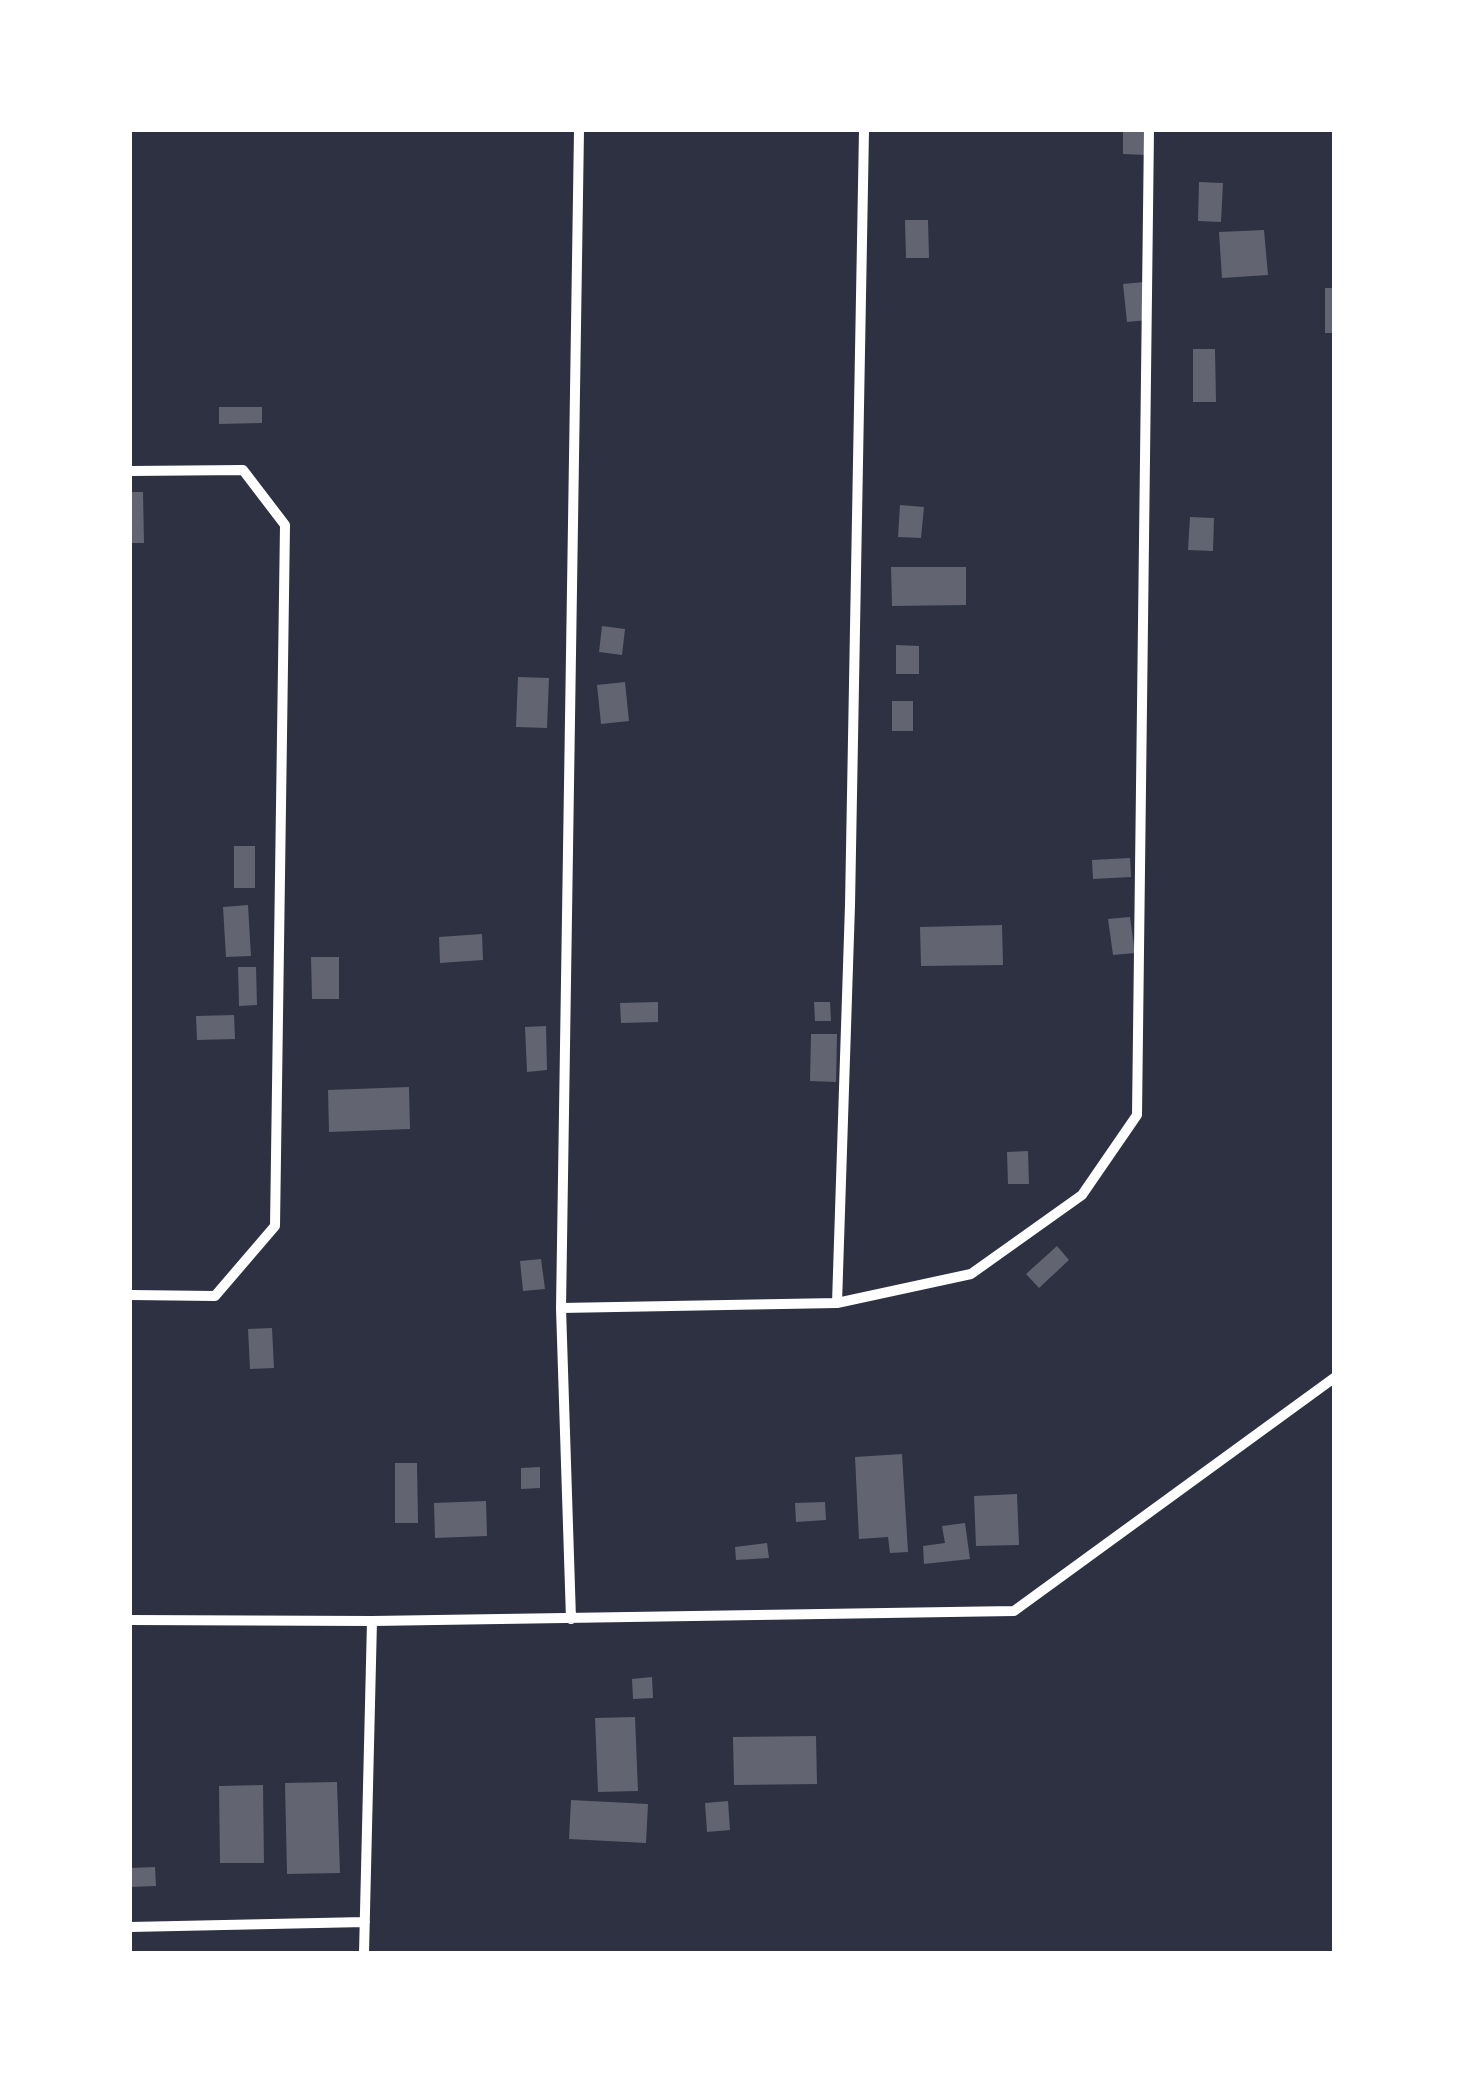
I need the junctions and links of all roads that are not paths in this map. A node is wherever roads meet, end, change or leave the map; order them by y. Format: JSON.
{"nodes":[{"id":1,"x":579,"y":130,"type":"edge"},
{"id":2,"x":864,"y":130,"type":"edge"},
{"id":3,"x":1149,"y":130,"type":"edge"},
{"id":4,"x":130,"y":471,"type":"edge"},
{"id":5,"x":130,"y":1295,"type":"edge"},
{"id":6,"x":837,"y":1303,"type":"junction"},
{"id":7,"x":561,"y":1308,"type":"junction"},
{"id":8,"x":1334,"y":1378,"type":"edge"},
{"id":9,"x":571,"y":1619,"type":"junction"},
{"id":10,"x":130,"y":1620,"type":"edge"},
{"id":11,"x":372,"y":1622,"type":"junction"},
{"id":12,"x":364,"y":1922,"type":"junction"},
{"id":13,"x":130,"y":1927,"type":"edge"},
{"id":14,"x":364,"y":1953,"type":"edge"}],
"edges":[{"from":1,"to":7,"type":"street"},
{"from":2,"to":6,"type":"street"},
{"from":3,"to":6,"type":"street"},
{"from":4,"to":5,"type":"street"},
{"from":6,"to":7,"type":"street"},
{"from":7,"to":9,"type":"street"},
{"from":8,"to":9,"type":"street"},
{"from":9,"to":11,"type":"street"},
{"from":10,"to":11,"type":"street"},
{"from":11,"to":12,"type":"street"},
{"from":12,"to":13,"type":"street"},
{"from":12,"to":14,"type":"street"}]}
